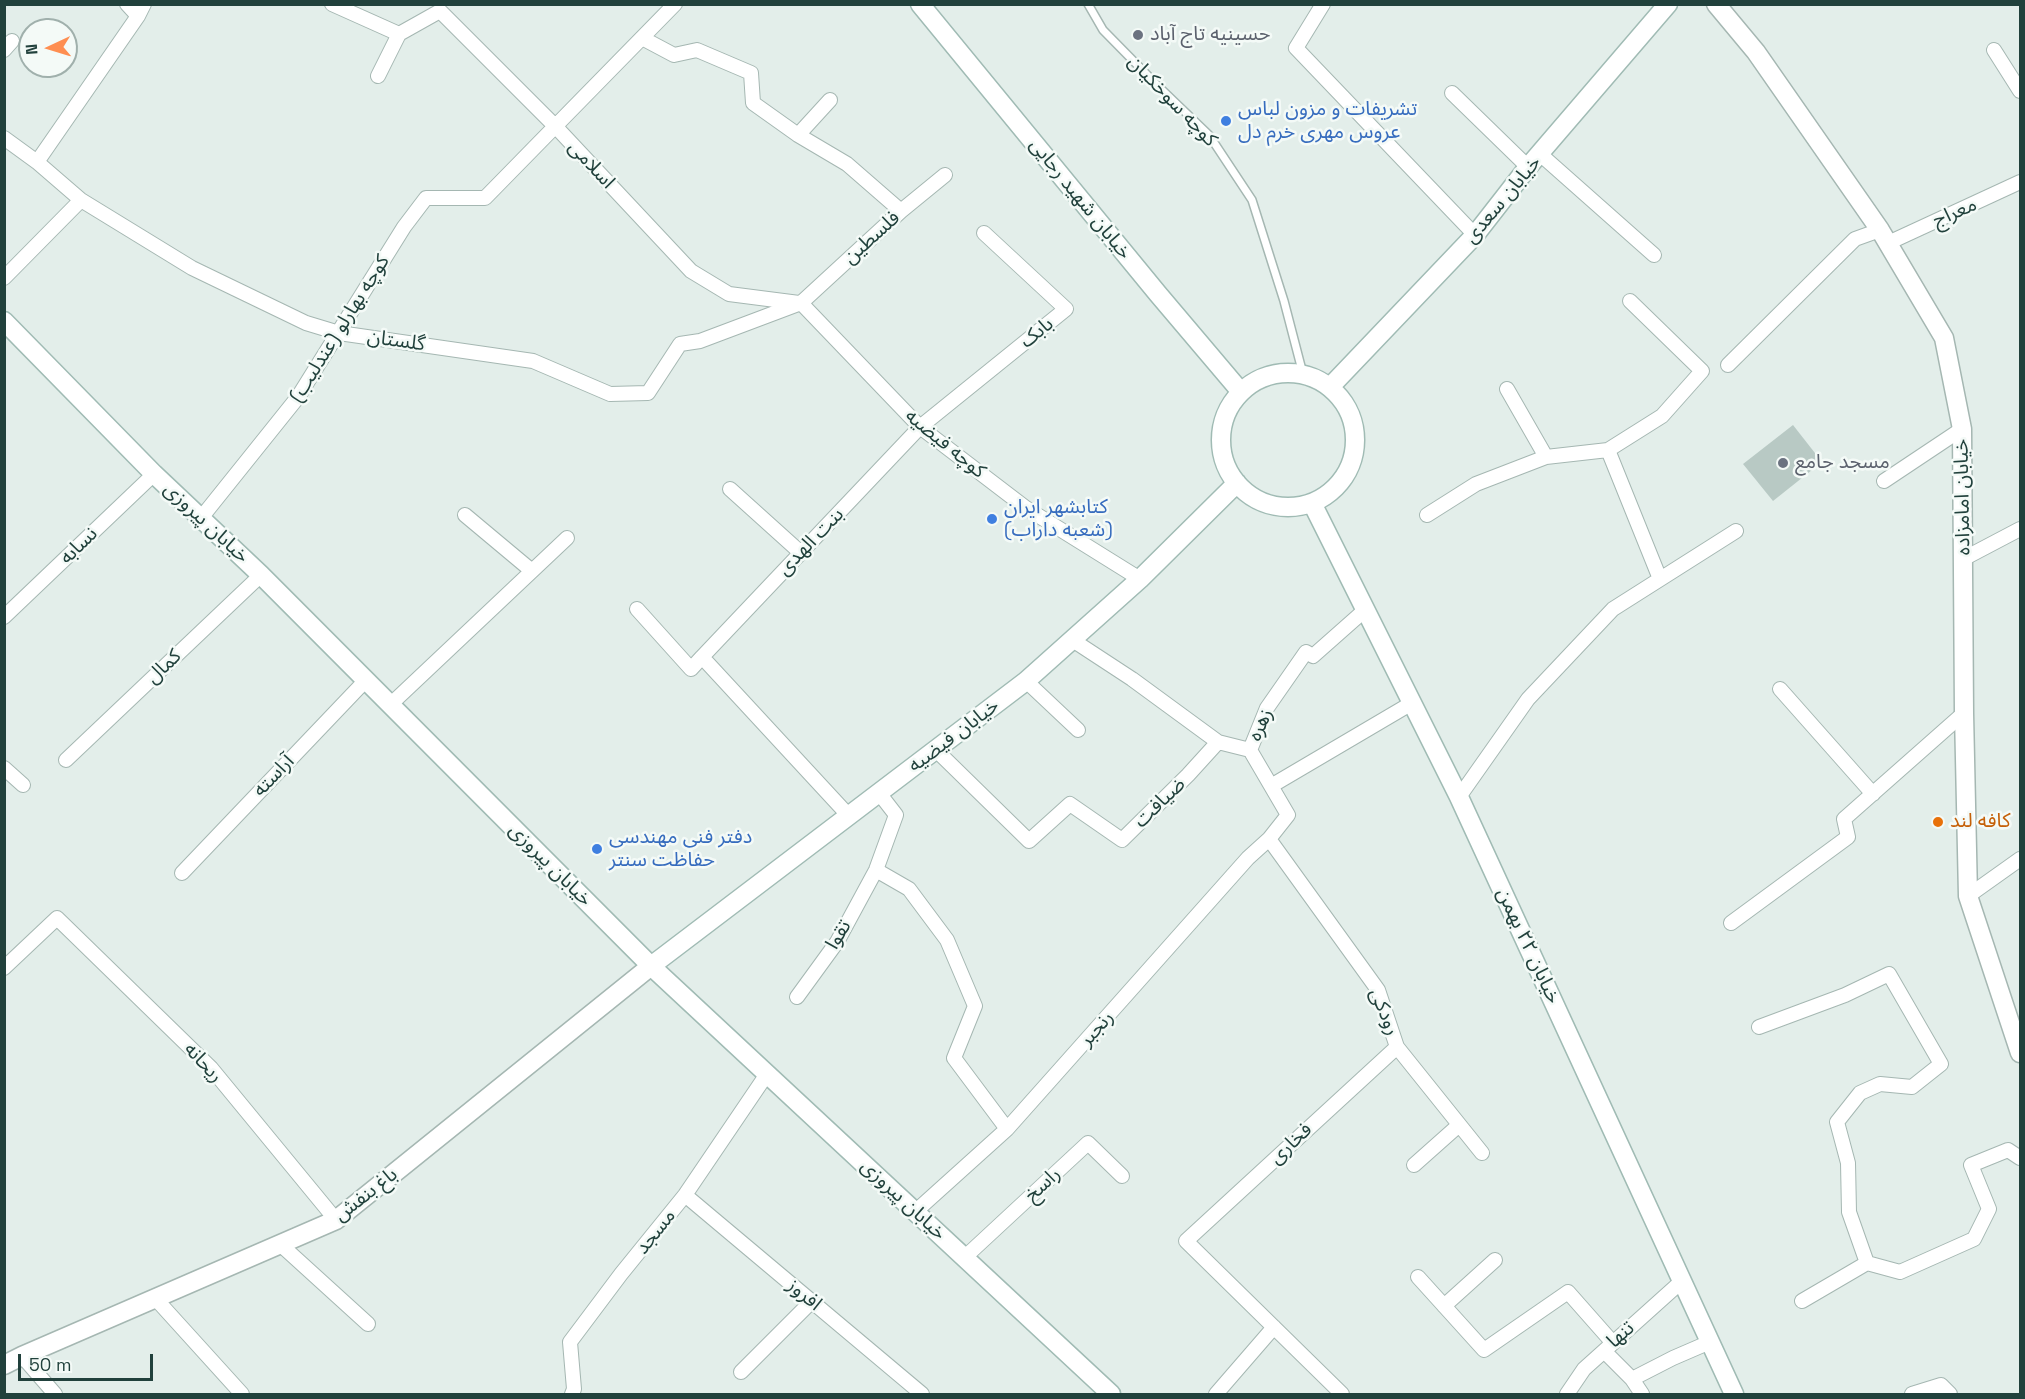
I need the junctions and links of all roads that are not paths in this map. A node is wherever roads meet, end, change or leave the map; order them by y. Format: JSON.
{"nodes":[{"id":1,"x":127,"y":4,"type":"edge"},
{"id":2,"x":332,"y":4,"type":"edge"},
{"id":3,"x":675,"y":4,"type":"edge"},
{"id":4,"x":920,"y":4,"type":"edge"},
{"id":5,"x":1088,"y":4,"type":"edge"},
{"id":6,"x":1323,"y":4,"type":"edge"},
{"id":7,"x":1668,"y":4,"type":"edge"},
{"id":8,"x":1716,"y":4,"type":"edge"},
{"id":9,"x":141,"y":10,"type":"edge"},
{"id":10,"x":399,"y":34,"type":"junction"},
{"id":11,"x":642,"y":38,"type":"junction"},
{"id":12,"x":1994,"y":50,"type":"dead end"},
{"id":13,"x":378,"y":76,"type":"dead end"},
{"id":14,"x":2020,"y":91,"type":"edge"},
{"id":15,"x":1452,"y":93,"type":"dead end"},
{"id":16,"x":830,"y":100,"type":"dead end"},
{"id":17,"x":556,"y":127,"type":"junction"},
{"id":18,"x":798,"y":135,"type":"junction"},
{"id":19,"x":4,"y":138,"type":"edge"},
{"id":20,"x":1534,"y":161,"type":"junction"},
{"id":21,"x":37,"y":162,"type":"junction"},
{"id":22,"x":945,"y":175,"type":"dead end"},
{"id":23,"x":2020,"y":182,"type":"edge"},
{"id":24,"x":81,"y":200,"type":"junction"},
{"id":25,"x":901,"y":212,"type":"junction"},
{"id":26,"x":984,"y":233,"type":"dead end"},
{"id":27,"x":1475,"y":235,"type":"junction"},
{"id":28,"x":1884,"y":237,"type":"junction"},
{"id":29,"x":1654,"y":255,"type":"dead end"},
{"id":30,"x":4,"y":278,"type":"edge"},
{"id":31,"x":1630,"y":301,"type":"dead end"},
{"id":32,"x":801,"y":303,"type":"junction"},
{"id":33,"x":4,"y":321,"type":"edge"},
{"id":34,"x":339,"y":333,"type":"junction"},
{"id":35,"x":1728,"y":365,"type":"dead end"},
{"id":36,"x":1303,"y":374,"type":"junction"},
{"id":37,"x":1330,"y":387,"type":"junction"},
{"id":38,"x":1507,"y":389,"type":"dead end"},
{"id":39,"x":1241,"y":392,"type":"junction"},
{"id":40,"x":920,"y":428,"type":"junction"},
{"id":41,"x":1962,"y":429,"type":"junction"},
{"id":42,"x":1608,"y":450,"type":"junction"},
{"id":43,"x":1546,"y":458,"type":"junction"},
{"id":44,"x":154,"y":474,"type":"junction"},
{"id":45,"x":1884,"y":481,"type":"dead end"},
{"id":46,"x":1237,"y":483,"type":"junction"},
{"id":47,"x":730,"y":489,"type":"dead end"},
{"id":48,"x":1312,"y":503,"type":"junction"},
{"id":49,"x":465,"y":514,"type":"dead end"},
{"id":50,"x":1427,"y":516,"type":"dead end"},
{"id":51,"x":201,"y":518,"type":"junction"},
{"id":52,"x":2020,"y":529,"type":"edge"},
{"id":53,"x":1736,"y":531,"type":"dead end"},
{"id":54,"x":567,"y":538,"type":"dead end"},
{"id":55,"x":801,"y":554,"type":"junction"},
{"id":56,"x":1964,"y":559,"type":"junction"},
{"id":57,"x":532,"y":571,"type":"junction"},
{"id":58,"x":261,"y":575,"type":"junction"},
{"id":59,"x":1140,"y":579,"type":"junction"},
{"id":60,"x":1660,"y":579,"type":"junction"},
{"id":61,"x":638,"y":609,"type":"dead end"},
{"id":62,"x":1365,"y":610,"type":"junction"},
{"id":63,"x":4,"y":617,"type":"edge"},
{"id":64,"x":1074,"y":641,"type":"junction"},
{"id":65,"x":702,"y":657,"type":"junction"},
{"id":66,"x":366,"y":680,"type":"junction"},
{"id":67,"x":1026,"y":681,"type":"junction"},
{"id":68,"x":1780,"y":689,"type":"dead end"},
{"id":69,"x":1412,"y":703,"type":"junction"},
{"id":70,"x":390,"y":705,"type":"junction"},
{"id":71,"x":1964,"y":713,"type":"junction"},
{"id":72,"x":1078,"y":730,"type":"dead end"},
{"id":73,"x":1218,"y":742,"type":"junction"},
{"id":74,"x":936,"y":750,"type":"junction"},
{"id":75,"x":1250,"y":750,"type":"junction"},
{"id":76,"x":66,"y":759,"type":"dead end"},
{"id":77,"x":4,"y":768,"type":"edge"},
{"id":78,"x":23,"y":785,"type":"dead end"},
{"id":79,"x":1271,"y":786,"type":"junction"},
{"id":80,"x":879,"y":793,"type":"junction"},
{"id":81,"x":1872,"y":794,"type":"junction"},
{"id":82,"x":1459,"y":797,"type":"junction"},
{"id":83,"x":849,"y":816,"type":"junction"},
{"id":84,"x":1269,"y":839,"type":"junction"},
{"id":85,"x":2020,"y":859,"type":"edge"},
{"id":86,"x":876,"y":870,"type":"junction"},
{"id":87,"x":182,"y":873,"type":"dead end"},
{"id":88,"x":1968,"y":896,"type":"junction"},
{"id":89,"x":1731,"y":923,"type":"dead end"},
{"id":90,"x":651,"y":966,"type":"junction"},
{"id":91,"x":4,"y":968,"type":"edge"},
{"id":92,"x":797,"y":997,"type":"dead end"},
{"id":93,"x":1759,"y":1027,"type":"dead end"},
{"id":94,"x":1397,"y":1047,"type":"junction"},
{"id":95,"x":2020,"y":1053,"type":"edge"},
{"id":96,"x":767,"y":1074,"type":"junction"},
{"id":97,"x":1459,"y":1125,"type":"junction"},
{"id":98,"x":1007,"y":1129,"type":"junction"},
{"id":99,"x":1482,"y":1153,"type":"dead end"},
{"id":100,"x":2020,"y":1158,"type":"edge"},
{"id":101,"x":1414,"y":1165,"type":"dead end"},
{"id":102,"x":1122,"y":1176,"type":"dead end"},
{"id":103,"x":685,"y":1195,"type":"junction"},
{"id":104,"x":916,"y":1211,"type":"junction"},
{"id":105,"x":336,"y":1220,"type":"junction"},
{"id":106,"x":280,"y":1244,"type":"junction"},
{"id":107,"x":964,"y":1258,"type":"junction"},
{"id":108,"x":1495,"y":1260,"type":"dead end"},
{"id":109,"x":1867,"y":1263,"type":"junction"},
{"id":110,"x":1418,"y":1277,"type":"dead end"},
{"id":111,"x":1682,"y":1281,"type":"junction"},
{"id":112,"x":155,"y":1298,"type":"junction"},
{"id":113,"x":812,"y":1301,"type":"junction"},
{"id":114,"x":1802,"y":1301,"type":"dead end"},
{"id":115,"x":1444,"y":1306,"type":"junction"},
{"id":116,"x":368,"y":1324,"type":"dead end"},
{"id":117,"x":1274,"y":1327,"type":"junction"},
{"id":118,"x":1710,"y":1342,"type":"junction"},
{"id":119,"x":1608,"y":1347,"type":"junction"},
{"id":120,"x":22,"y":1356,"type":"junction"},
{"id":121,"x":4,"y":1365,"type":"edge"},
{"id":122,"x":741,"y":1371,"type":"dead end"},
{"id":123,"x":1632,"y":1379,"type":"junction"},
{"id":124,"x":55,"y":1395,"type":"edge"},
{"id":125,"x":242,"y":1395,"type":"edge"},
{"id":126,"x":572,"y":1395,"type":"edge"},
{"id":127,"x":922,"y":1395,"type":"edge"},
{"id":128,"x":1112,"y":1395,"type":"edge"},
{"id":129,"x":1216,"y":1395,"type":"edge"},
{"id":130,"x":1342,"y":1395,"type":"edge"},
{"id":131,"x":1567,"y":1395,"type":"edge"},
{"id":132,"x":1642,"y":1395,"type":"edge"},
{"id":133,"x":1734,"y":1395,"type":"edge"},
{"id":134,"x":1912,"y":1395,"type":"edge"},
{"id":135,"x":1950,"y":1395,"type":"edge"}],
"edges":[{"from":1,"to":9,"type":"street"},
{"from":2,"to":10,"type":"street"},
{"from":3,"to":11,"type":"street","name":"کوچه بهارلو (عندلیب)"},
{"from":4,"to":39,"type":"main road","name":"خیابان شهید رجایی"},
{"from":5,"to":36,"type":"lane","name":"کوچه سوخکیان"},
{"from":6,"to":27,"type":"street"},
{"from":7,"to":20,"type":"main road","name":"خیابان سعدی"},
{"from":8,"to":28,"type":"main road","name":"خیابان امامزاده"},
{"from":9,"to":21,"type":"street"},
{"from":10,"to":13,"type":"street"},
{"from":10,"to":17,"type":"street","name":"اسلامی"},
{"from":11,"to":17,"type":"street","name":"کوچه بهارلو (عندلیب)"},
{"from":11,"to":18,"type":"street"},
{"from":12,"to":14,"type":"street"},
{"from":15,"to":20,"type":"street"},
{"from":16,"to":18,"type":"street"},
{"from":17,"to":32,"type":"street","name":"اسلامی"},
{"from":17,"to":34,"type":"street","name":"کوچه بهارلو (عندلیب)"},
{"from":18,"to":25,"type":"street"},
{"from":19,"to":21,"type":"street","name":"گلستان"},
{"from":20,"to":27,"type":"main road","name":"خیابان سعدی"},
{"from":20,"to":29,"type":"street"},
{"from":21,"to":24,"type":"street","name":"گلستان"},
{"from":22,"to":25,"type":"street","name":"فلسطین"},
{"from":23,"to":28,"type":"street","name":"معراج"},
{"from":24,"to":30,"type":"street"},
{"from":24,"to":34,"type":"street","name":"گلستان"},
{"from":25,"to":32,"type":"street","name":"فلسطین"},
{"from":26,"to":40,"type":"street","name":"بابک"},
{"from":27,"to":37,"type":"main road","name":"خیابان سعدی"},
{"from":28,"to":35,"type":"street","name":"معراج"},
{"from":28,"to":41,"type":"main road","name":"خیابان امامزاده"},
{"from":31,"to":42,"type":"street"},
{"from":32,"to":34,"type":"street","name":"گلستان"},
{"from":32,"to":40,"type":"street","name":"کوچه فیضیه"},
{"from":33,"to":44,"type":"main road","name":"خیابان پیروزی"},
{"from":34,"to":51,"type":"street","name":"کوچه بهارلو (عندلیب)"},
{"from":36,"to":37,"type":"main road"},
{"from":36,"to":39,"type":"main road"},
{"from":37,"to":48,"type":"main road"},
{"from":38,"to":43,"type":"street"},
{"from":39,"to":46,"type":"main road"},
{"from":40,"to":55,"type":"street","name":"بنت الهدی"},
{"from":40,"to":59,"type":"street","name":"کوچه فیضیه"},
{"from":41,"to":45,"type":"street"},
{"from":41,"to":56,"type":"main road","name":"خیابان امامزاده"},
{"from":42,"to":43,"type":"street"},
{"from":42,"to":60,"type":"street"},
{"from":43,"to":50,"type":"street"},
{"from":44,"to":51,"type":"main road","name":"خیابان پیروزی"},
{"from":44,"to":63,"type":"street","name":"نسابه"},
{"from":46,"to":48,"type":"main road"},
{"from":46,"to":59,"type":"main road","name":"خیابان فیضیه"},
{"from":47,"to":55,"type":"street"},
{"from":48,"to":62,"type":"main road","name":"خیابان ۲۲ بهمن"},
{"from":49,"to":57,"type":"street"},
{"from":51,"to":58,"type":"main road","name":"خیابان پیروزی"},
{"from":52,"to":56,"type":"street"},
{"from":53,"to":60,"type":"street"},
{"from":54,"to":57,"type":"street"},
{"from":55,"to":65,"type":"street","name":"بنت الهدی"},
{"from":56,"to":71,"type":"main road","name":"خیابان امامزاده"},
{"from":57,"to":70,"type":"street"},
{"from":58,"to":66,"type":"main road","name":"خیابان پیروزی"},
{"from":58,"to":76,"type":"street","name":"کمال"},
{"from":59,"to":64,"type":"main road","name":"خیابان فیضیه"},
{"from":60,"to":82,"type":"street"},
{"from":61,"to":65,"type":"street"},
{"from":62,"to":69,"type":"main road","name":"خیابان ۲۲ بهمن"},
{"from":62,"to":75,"type":"street","name":"زهره"},
{"from":64,"to":67,"type":"main road","name":"خیابان فیضیه"},
{"from":64,"to":73,"type":"street","name":"زهره"},
{"from":65,"to":83,"type":"street"},
{"from":66,"to":70,"type":"main road","name":"خیابان پیروزی"},
{"from":66,"to":87,"type":"street","name":"آراسته"},
{"from":67,"to":72,"type":"street"},
{"from":67,"to":74,"type":"main road","name":"خیابان فیضیه"},
{"from":68,"to":81,"type":"street"},
{"from":69,"to":79,"type":"street"},
{"from":69,"to":82,"type":"main road","name":"خیابان ۲۲ بهمن"},
{"from":70,"to":90,"type":"main road","name":"خیابان پیروزی"},
{"from":71,"to":81,"type":"street"},
{"from":71,"to":88,"type":"main road","name":"خیابان امامزاده"},
{"from":73,"to":74,"type":"street","name":"ضیافت"},
{"from":73,"to":75,"type":"street","name":"زهره"},
{"from":74,"to":80,"type":"main road","name":"خیابان فیضیه"},
{"from":75,"to":79,"type":"street"},
{"from":77,"to":78,"type":"street"},
{"from":79,"to":84,"type":"street","name":"رنجبر"},
{"from":80,"to":83,"type":"main road","name":"خیابان فیضیه"},
{"from":80,"to":86,"type":"street","name":"تقوا"},
{"from":81,"to":89,"type":"street"},
{"from":82,"to":111,"type":"main road","name":"خیابان ۲۲ بهمن"},
{"from":83,"to":90,"type":"main road","name":"خیابان فیضیه"},
{"from":84,"to":94,"type":"street","name":"رودکی"},
{"from":84,"to":98,"type":"street","name":"رنجبر"},
{"from":85,"to":88,"type":"street"},
{"from":86,"to":92,"type":"street","name":"تقوا"},
{"from":86,"to":98,"type":"street"},
{"from":88,"to":95,"type":"main road","name":"خیابان امامزاده"},
{"from":90,"to":96,"type":"main road","name":"خیابان پیروزی"},
{"from":90,"to":105,"type":"main road","name":"باغ بنفش"},
{"from":91,"to":105,"type":"street","name":"ریحانه"},
{"from":93,"to":109,"type":"street"},
{"from":94,"to":97,"type":"street","name":"رودکی"},
{"from":94,"to":117,"type":"street","name":"فخاری"},
{"from":96,"to":103,"type":"street","name":"مسجد"},
{"from":96,"to":104,"type":"main road","name":"خیابان پیروزی"},
{"from":97,"to":99,"type":"street","name":"رودکی"},
{"from":97,"to":101,"type":"street"},
{"from":98,"to":104,"type":"street","name":"رنجبر"},
{"from":100,"to":109,"type":"street"},
{"from":102,"to":107,"type":"street","name":"راسخ"},
{"from":103,"to":113,"type":"street","name":"افروز"},
{"from":103,"to":126,"type":"street","name":"مسجد"},
{"from":104,"to":107,"type":"main road","name":"خیابان پیروزی"},
{"from":105,"to":106,"type":"main road","name":"باغ بنفش"},
{"from":106,"to":112,"type":"main road","name":"باغ بنفش"},
{"from":106,"to":116,"type":"street"},
{"from":107,"to":128,"type":"main road","name":"خیابان پیروزی"},
{"from":108,"to":115,"type":"street"},
{"from":109,"to":114,"type":"street"},
{"from":110,"to":115,"type":"street"},
{"from":111,"to":118,"type":"main road","name":"خیابان ۲۲ بهمن"},
{"from":111,"to":119,"type":"street","name":"تنها"},
{"from":112,"to":120,"type":"main road","name":"باغ بنفش"},
{"from":112,"to":125,"type":"street"},
{"from":113,"to":122,"type":"street"},
{"from":113,"to":127,"type":"street","name":"افروز"},
{"from":115,"to":119,"type":"street"},
{"from":117,"to":129,"type":"street"},
{"from":117,"to":130,"type":"street"},
{"from":118,"to":123,"type":"street"},
{"from":118,"to":133,"type":"main road","name":"خیابان ۲۲ بهمن"},
{"from":119,"to":123,"type":"street"},
{"from":119,"to":131,"type":"street","name":"تنها"},
{"from":120,"to":121,"type":"main road","name":"باغ بنفش"},
{"from":120,"to":124,"type":"street"},
{"from":123,"to":132,"type":"street"},
{"from":134,"to":135,"type":"street"}]}
